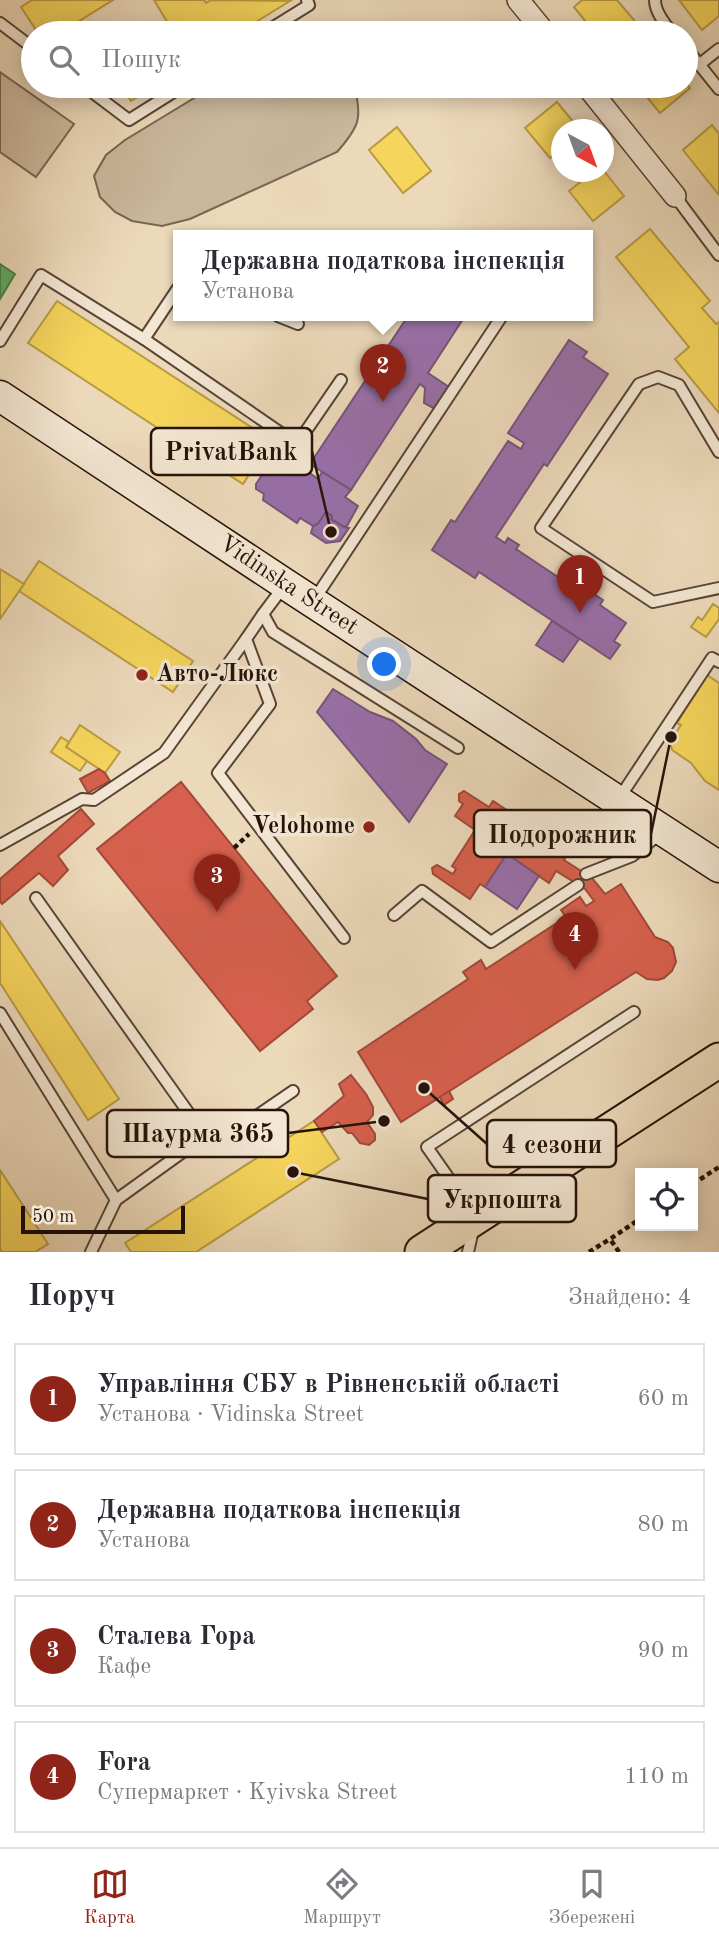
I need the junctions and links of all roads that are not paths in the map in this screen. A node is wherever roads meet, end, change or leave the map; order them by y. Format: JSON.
{"nodes":[{"id":1,"x":307,"y":0,"type":"edge"},
{"id":2,"x":518,"y":0,"type":"edge"},
{"id":3,"x":655,"y":0,"type":"edge"},
{"id":4,"x":283,"y":21,"type":"edge"},
{"id":5,"x":535,"y":21,"type":"edge"},
{"id":6,"x":663,"y":21,"type":"edge"},
{"id":7,"x":0,"y":23,"type":"edge"},
{"id":8,"x":21,"y":39,"type":"edge"},
{"id":9,"x":719,"y":49,"type":"edge"},
{"id":10,"x":698,"y":62,"type":"edge"},
{"id":11,"x":700,"y":64,"type":"junction"},
{"id":12,"x":719,"y":89,"type":"edge"},
{"id":13,"x":99,"y":98,"type":"edge"},
{"id":14,"x":164,"y":98,"type":"edge"},
{"id":15,"x":597,"y":98,"type":"edge"},
{"id":16,"x":675,"y":196,"type":"joint"},
{"id":17,"x":719,"y":255,"type":"edge"},
{"id":18,"x":173,"y":296,"type":"edge"},
{"id":19,"x":290,"y":321,"type":"edge"},
{"id":20,"x":499,"y":321,"type":"edge"},
{"id":21,"x":298,"y":324,"type":"dead end"},
{"id":22,"x":144,"y":339,"type":"junction"},
{"id":23,"x":0,"y":341,"type":"edge"},
{"id":24,"x":341,"y":380,"type":"dead end"},
{"id":25,"x":0,"y":396,"type":"edge"},
{"id":26,"x":719,"y":452,"type":"edge"},
{"id":27,"x":285,"y":584,"type":"junction"},
{"id":28,"x":719,"y":589,"type":"edge"},
{"id":29,"x":312,"y":602,"type":"junction"},
{"id":30,"x":263,"y":614,"type":"junction"},
{"id":31,"x":247,"y":639,"type":"junction"},
{"id":32,"x":719,"y":647,"type":"edge"},
{"id":33,"x":715,"y":660,"type":"edge"},
{"id":34,"x":458,"y":748,"type":"dead end"},
{"id":35,"x":618,"y":800,"type":"junction"},
{"id":36,"x":664,"y":830,"type":"junction"},
{"id":37,"x":0,"y":845,"type":"edge"},
{"id":38,"x":719,"y":867,"type":"edge"},
{"id":39,"x":586,"y":874,"type":"dead end"},
{"id":40,"x":578,"y":885,"type":"dead end"},
{"id":41,"x":36,"y":898,"type":"dead end"},
{"id":42,"x":394,"y":915,"type":"dead end"},
{"id":43,"x":344,"y":938,"type":"dead end"},
{"id":44,"x":634,"y":1012,"type":"dead end"},
{"id":45,"x":0,"y":1013,"type":"edge"},
{"id":46,"x":719,"y":1060,"type":"edge"},
{"id":47,"x":293,"y":1091,"type":"dead end"},
{"id":48,"x":205,"y":1136,"type":"junction"},
{"id":49,"x":116,"y":1200,"type":"junction"},
{"id":50,"x":476,"y":1217,"type":"junction"},
{"id":51,"x":91,"y":1252,"type":"edge"},
{"id":52,"x":422,"y":1252,"type":"edge"},
{"id":53,"x":468,"y":1252,"type":"edge"}],
"edges":[{"from":1,"to":4,"type":"lane"},
{"from":2,"to":5,"type":"street"},
{"from":3,"to":6,"type":"lane"},
{"from":7,"to":8,"type":"lane"},
{"from":9,"to":11,"type":"lane"},
{"from":10,"to":11,"type":"lane"},
{"from":11,"to":12,"type":"lane"},
{"from":13,"to":14,"type":"lane"},
{"from":15,"to":16,"type":"street"},
{"from":16,"to":17,"type":"lane"},
{"from":18,"to":22,"type":"lane"},
{"from":19,"to":21,"type":"lane"},
{"from":20,"to":29,"type":"lane"},
{"from":22,"to":23,"type":"lane"},
{"from":22,"to":24,"type":"lane"},
{"from":25,"to":27,"type":"main road","name":"Vidinska Street"},
{"from":26,"to":28,"type":"lane"},
{"from":27,"to":29,"type":"main road","name":"Vidinska Street"},
{"from":27,"to":30,"type":"lane"},
{"from":29,"to":35,"type":"main road","name":"Vidinska Street"},
{"from":30,"to":31,"type":"lane"},
{"from":30,"to":34,"type":"lane"},
{"from":31,"to":37,"type":"lane"},
{"from":31,"to":43,"type":"lane"},
{"from":32,"to":33,"type":"lane"},
{"from":33,"to":35,"type":"lane"},
{"from":35,"to":36,"type":"main road","name":"Vidinska Street"},
{"from":36,"to":38,"type":"main road","name":"Vidinska Street"},
{"from":36,"to":39,"type":"lane"},
{"from":40,"to":42,"type":"lane"},
{"from":41,"to":48,"type":"lane"},
{"from":44,"to":50,"type":"lane"},
{"from":45,"to":49,"type":"lane"},
{"from":46,"to":50,"type":"main road"},
{"from":47,"to":48,"type":"lane"},
{"from":48,"to":49,"type":"lane"},
{"from":49,"to":51,"type":"lane"},
{"from":50,"to":52,"type":"main road"},
{"from":50,"to":53,"type":"lane"}]}
